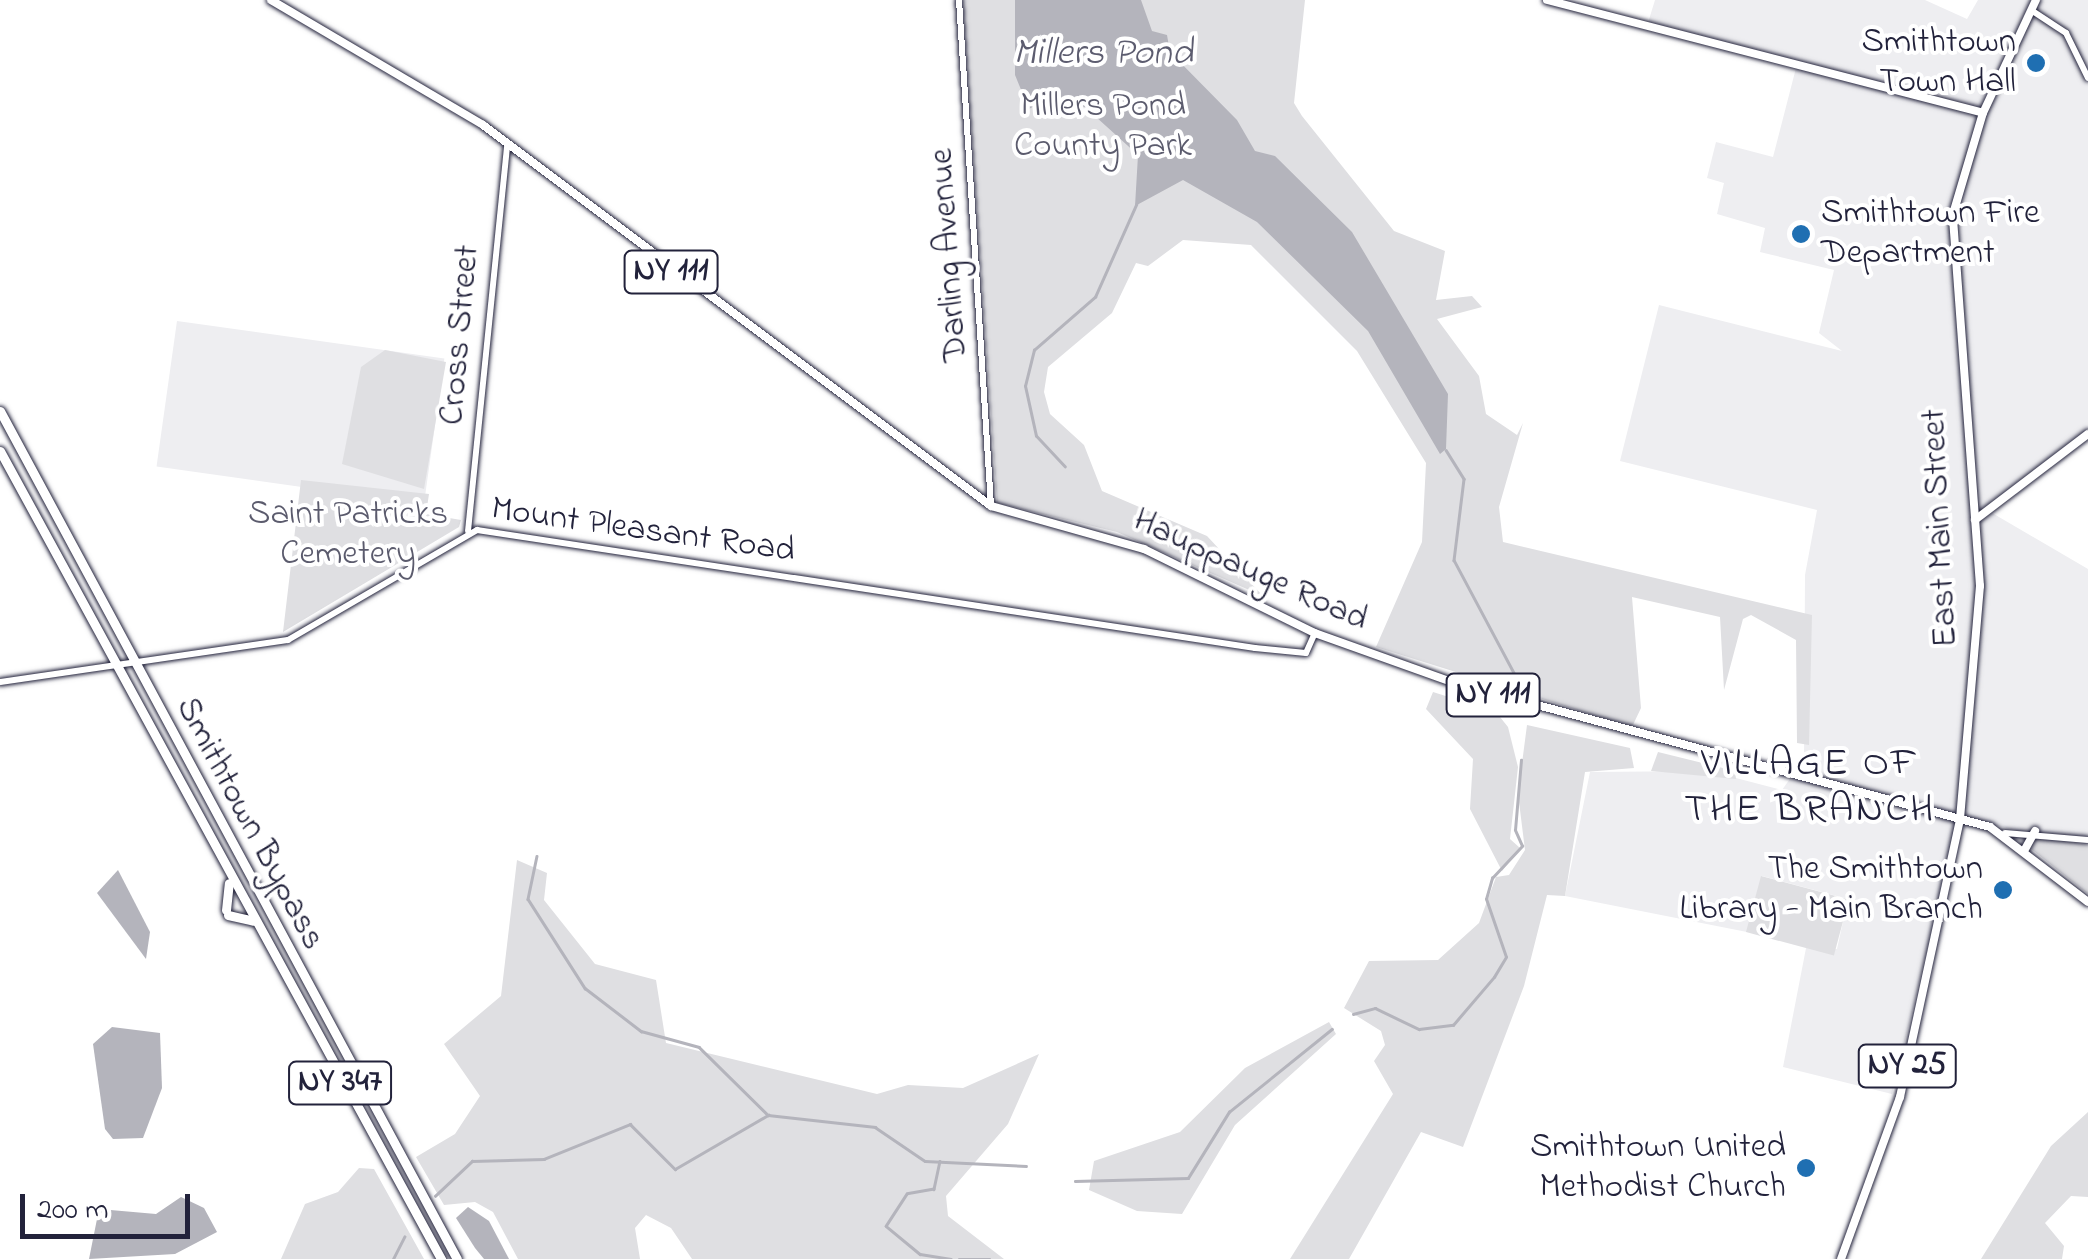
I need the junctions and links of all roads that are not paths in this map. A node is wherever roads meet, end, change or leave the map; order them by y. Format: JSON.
{"nodes":[{"id":1,"x":270,"y":0,"type":"edge"},
{"id":2,"x":960,"y":0,"type":"edge"},
{"id":3,"x":1547,"y":0,"type":"edge"},
{"id":4,"x":2036,"y":0,"type":"edge"},
{"id":5,"x":2030,"y":10,"type":"junction"},
{"id":6,"x":2088,"y":78,"type":"edge"},
{"id":7,"x":1983,"y":113,"type":"junction"},
{"id":8,"x":507,"y":144,"type":"junction"},
{"id":9,"x":0,"y":411,"type":"edge"},
{"id":10,"x":2088,"y":434,"type":"edge"},
{"id":11,"x":0,"y":450,"type":"edge"},
{"id":12,"x":991,"y":506,"type":"junction"},
{"id":13,"x":1975,"y":520,"type":"junction"},
{"id":14,"x":468,"y":531,"type":"junction"},
{"id":15,"x":1315,"y":633,"type":"junction"},
{"id":16,"x":133,"y":667,"type":"junction"},
{"id":17,"x":115,"y":669,"type":"junction"},
{"id":18,"x":0,"y":682,"type":"edge"},
{"id":19,"x":1960,"y":819,"type":"junction"},
{"id":20,"x":2035,"y":831,"type":"junction"},
{"id":21,"x":2006,"y":833,"type":"junction"},
{"id":22,"x":2088,"y":840,"type":"edge"},
{"id":23,"x":2024,"y":851,"type":"junction"},
{"id":24,"x":226,"y":870,"type":"junction"},
{"id":25,"x":2088,"y":902,"type":"edge"},
{"id":26,"x":254,"y":922,"type":"junction"},
{"id":27,"x":441,"y":1259,"type":"edge"},
{"id":28,"x":457,"y":1259,"type":"edge"},
{"id":29,"x":1841,"y":1259,"type":"edge"}],
"edges":[{"from":1,"to":8,"type":"main road","name":"Hauppauge Road","number":"NY 111"},
{"from":2,"to":12,"type":"street","name":"Darling Avenue"},
{"from":3,"to":7,"type":"main road"},
{"from":4,"to":5,"type":"main road","number":"NY 25"},
{"from":5,"to":6,"type":"street"},
{"from":5,"to":7,"type":"main road","number":"NY 25"},
{"from":7,"to":13,"type":"main road","name":"East Main Street","number":"NY 25"},
{"from":8,"to":12,"type":"main road","name":"Hauppauge Road","number":"NY 111"},
{"from":8,"to":14,"type":"street","name":"Cross Street"},
{"from":9,"to":16,"type":"highway","name":"Smithtown Bypass","number":"NY 347"},
{"from":10,"to":13,"type":"main road"},
{"from":11,"to":17,"type":"highway","name":"Smithtown Bypass","number":"NY 347"},
{"from":12,"to":15,"type":"main road","name":"Hauppauge Road","number":"NY 111"},
{"from":13,"to":19,"type":"main road","name":"East Main Street","number":"NY 25"},
{"from":14,"to":15,"type":"street","name":"Mount Pleasant Road"},
{"from":14,"to":16,"type":"street","name":"Mount Pleasant Road"},
{"from":15,"to":19,"type":"main road","name":"Hauppauge Road","number":"NY 111"},
{"from":16,"to":17,"type":"street","name":"Mount Pleasant Road"},
{"from":16,"to":28,"type":"highway","name":"Smithtown Bypass","number":"NY 347"},
{"from":17,"to":18,"type":"street","name":"Mount Pleasant Road"},
{"from":17,"to":24,"type":"highway","name":"Smithtown Bypass","number":"NY 347"},
{"from":19,"to":21,"type":"main road","name":"Hauppauge Road"},
{"from":19,"to":29,"type":"main road","name":"East Main Street","number":"NY 25"},
{"from":20,"to":21,"type":"street"},
{"from":20,"to":22,"type":"street"},
{"from":20,"to":23,"type":"main road"},
{"from":21,"to":23,"type":"main road"},
{"from":23,"to":25,"type":"main road"},
{"from":24,"to":26,"type":"highway","name":"Smithtown Bypass","number":"NY 347"},
{"from":24,"to":26,"type":"highway"},
{"from":26,"to":27,"type":"highway","name":"Smithtown Bypass","number":"NY 347"}]}
